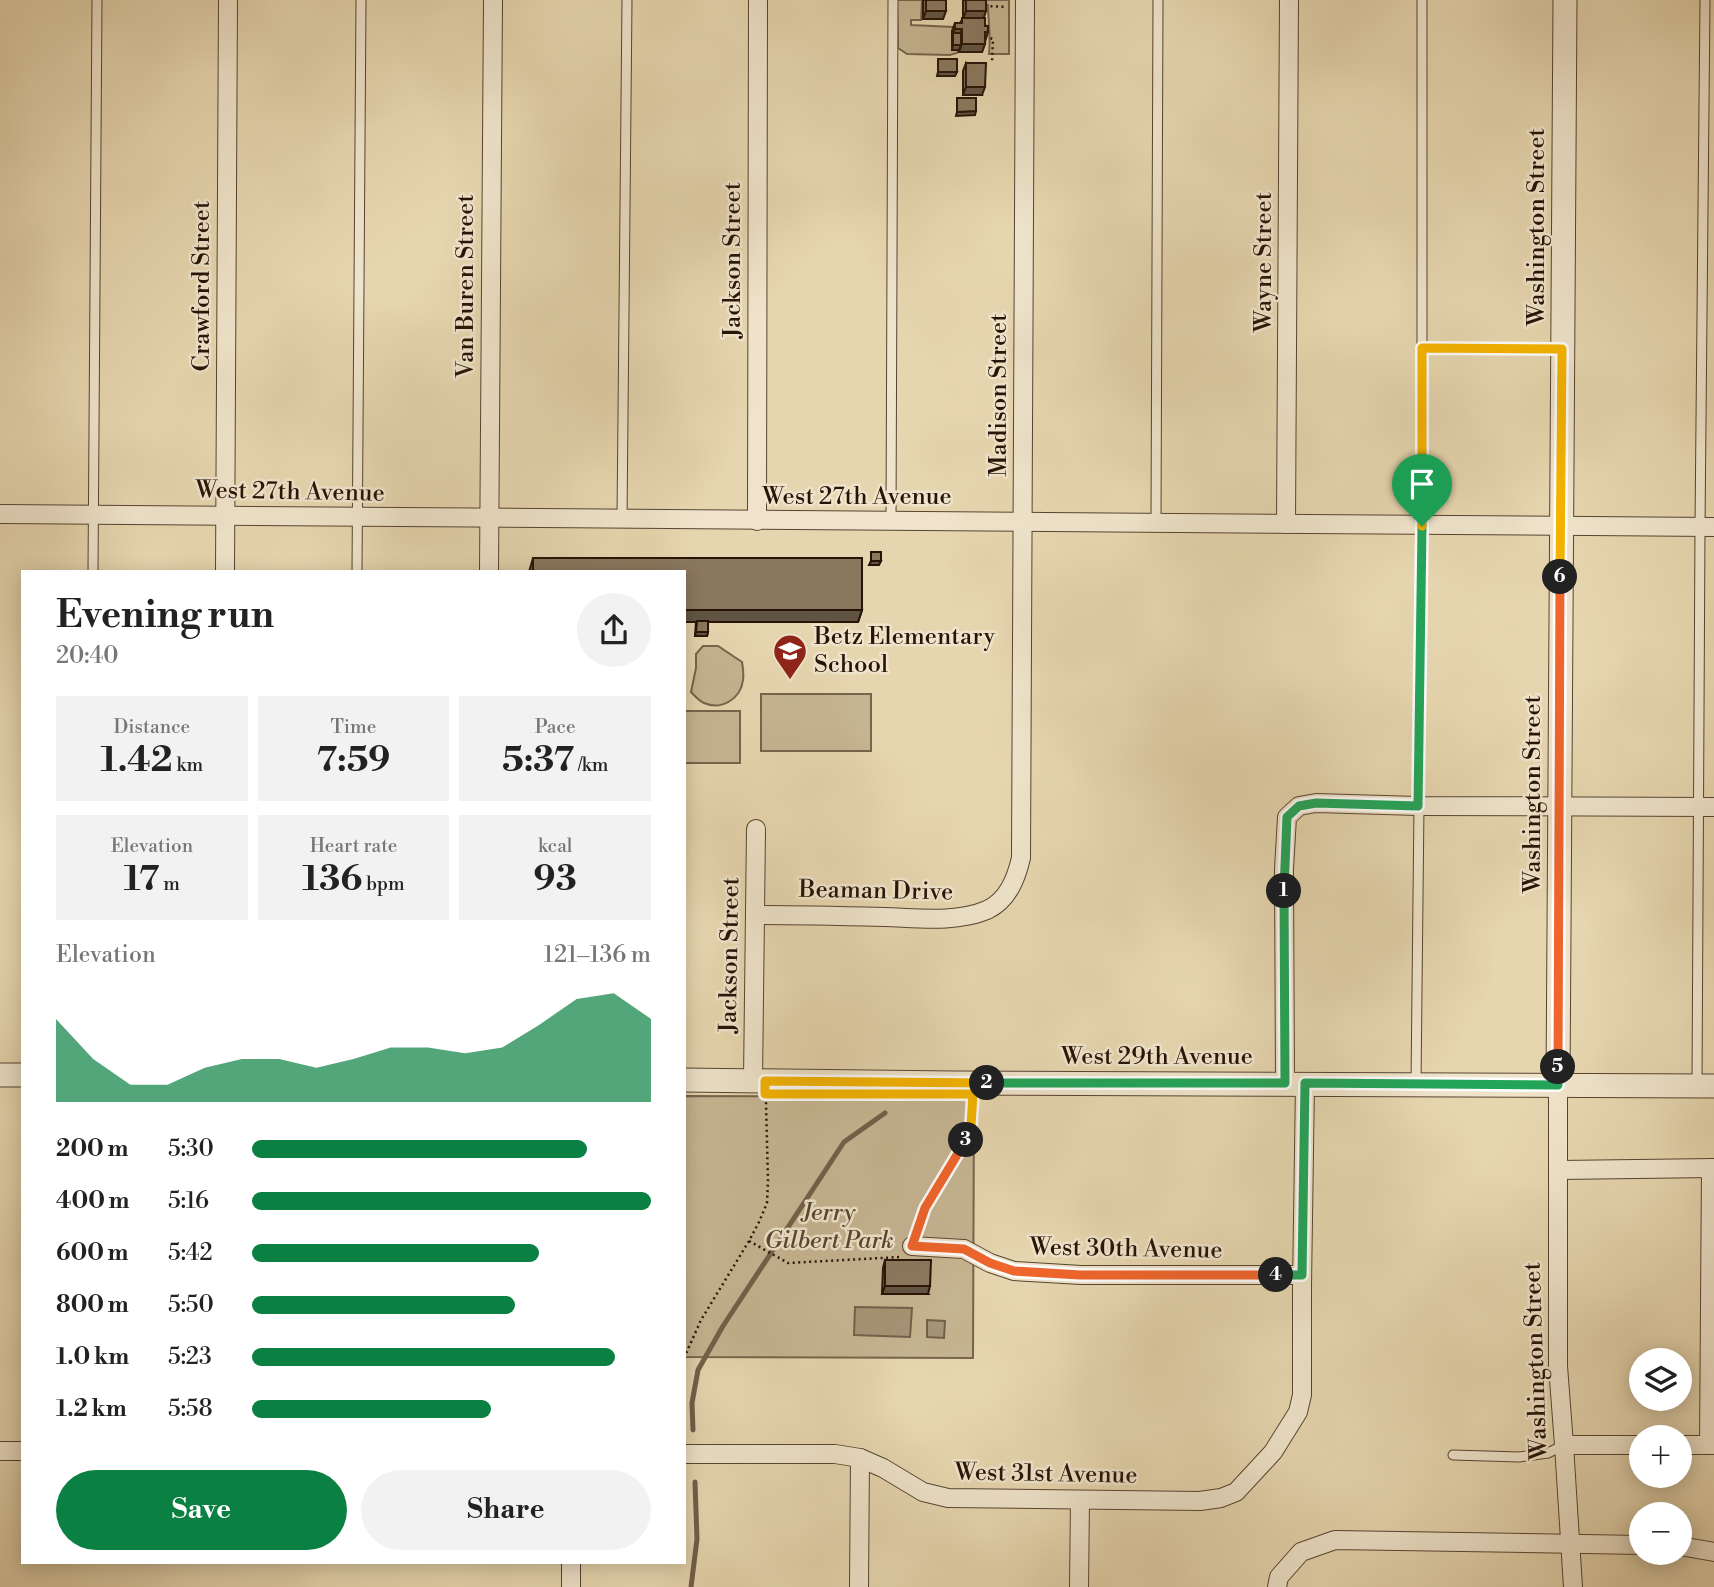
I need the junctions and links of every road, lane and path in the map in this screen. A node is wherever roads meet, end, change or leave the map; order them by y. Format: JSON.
{"nodes":[{"id":1,"x":97,"y":0,"type":"edge"},
{"id":2,"x":228,"y":0,"type":"edge"},
{"id":3,"x":361,"y":0,"type":"edge"},
{"id":4,"x":493,"y":0,"type":"edge"},
{"id":5,"x":627,"y":0,"type":"edge"},
{"id":6,"x":758,"y":0,"type":"edge"},
{"id":7,"x":893,"y":0,"type":"edge"},
{"id":8,"x":1158,"y":0,"type":"edge"},
{"id":9,"x":1289,"y":0,"type":"edge"},
{"id":10,"x":1422,"y":0,"type":"edge"},
{"id":11,"x":1565,"y":0,"type":"edge"},
{"id":12,"x":1705,"y":0,"type":"edge"},
{"id":13,"x":1018,"y":4,"type":"edge"},
{"id":14,"x":985,"y":6,"type":"edge"},
{"id":15,"x":985,"y":37,"type":"edge"},
{"id":16,"x":992,"y":61,"type":"dead end"},
{"id":17,"x":1422,"y":348,"type":"junction"},
{"id":18,"x":1562,"y":349,"type":"junction"},
{"id":19,"x":0,"y":514,"type":"edge"},
{"id":20,"x":93,"y":515,"type":"junction"},
{"id":21,"x":226,"y":516,"type":"junction"},
{"id":22,"x":357,"y":517,"type":"junction"},
{"id":23,"x":489,"y":517,"type":"junction"},
{"id":24,"x":622,"y":519,"type":"junction"},
{"id":25,"x":758,"y":521,"type":"junction"},
{"id":26,"x":891,"y":522,"type":"junction"},
{"id":27,"x":1024,"y":523,"type":"junction"},
{"id":28,"x":1156,"y":523,"type":"junction"},
{"id":29,"x":1286,"y":524,"type":"junction"},
{"id":30,"x":1422,"y":526,"type":"junction"},
{"id":31,"x":1561,"y":526,"type":"junction"},
{"id":32,"x":1707,"y":527,"type":"edge"},
{"id":33,"x":93,"y":570,"type":"edge"},
{"id":34,"x":225,"y":570,"type":"edge"},
{"id":35,"x":357,"y":570,"type":"edge"},
{"id":36,"x":489,"y":570,"type":"edge"},
{"id":37,"x":1021,"y":789,"type":"joint"},
{"id":38,"x":1418,"y":806,"type":"junction"},
{"id":39,"x":1706,"y":806,"type":"edge"},
{"id":40,"x":1559,"y":807,"type":"junction"},
{"id":41,"x":756,"y":829,"type":"dead end"},
{"id":42,"x":755,"y":915,"type":"junction"},
{"id":43,"x":0,"y":1075,"type":"edge"},
{"id":44,"x":21,"y":1075,"type":"edge"},
{"id":45,"x":686,"y":1080,"type":"edge"},
{"id":46,"x":759,"y":1081,"type":"junction"},
{"id":47,"x":1295,"y":1083,"type":"junction"},
{"id":48,"x":1416,"y":1084,"type":"junction"},
{"id":49,"x":1558,"y":1085,"type":"junction"},
{"id":50,"x":1705,"y":1086,"type":"edge"},
{"id":51,"x":973,"y":1094,"type":"dead end"},
{"id":52,"x":1712,"y":1168,"type":"edge"},
{"id":53,"x":1559,"y":1170,"type":"junction"},
{"id":54,"x":751,"y":1242,"type":"junction"},
{"id":55,"x":912,"y":1246,"type":"joint"},
{"id":56,"x":884,"y":1256,"type":"dead end"},
{"id":57,"x":1302,"y":1275,"type":"junction"},
{"id":58,"x":686,"y":1354,"type":"edge"},
{"id":59,"x":1564,"y":1445,"type":"junction"},
{"id":60,"x":1629,"y":1445,"type":"edge"},
{"id":61,"x":1692,"y":1445,"type":"edge"},
{"id":62,"x":1711,"y":1445,"type":"edge"},
{"id":63,"x":0,"y":1451,"type":"edge"},
{"id":64,"x":21,"y":1451,"type":"edge"},
{"id":65,"x":686,"y":1454,"type":"edge"},
{"id":66,"x":1453,"y":1455,"type":"dead end"},
{"id":67,"x":860,"y":1458,"type":"junction"},
{"id":68,"x":1080,"y":1500,"type":"junction"},
{"id":69,"x":1570,"y":1543,"type":"junction"},
{"id":70,"x":1629,"y":1545,"type":"edge"},
{"id":71,"x":1692,"y":1548,"type":"edge"},
{"id":72,"x":1714,"y":1552,"type":"edge"},
{"id":73,"x":571,"y":1564,"type":"edge"},
{"id":74,"x":571,"y":1587,"type":"edge"},
{"id":75,"x":859,"y":1587,"type":"edge"},
{"id":76,"x":1079,"y":1587,"type":"edge"},
{"id":77,"x":1277,"y":1587,"type":"edge"},
{"id":78,"x":1573,"y":1587,"type":"edge"}],
"edges":[{"from":1,"to":20,"type":"lane"},
{"from":2,"to":21,"type":"street","name":"Crawford Street"},
{"from":3,"to":22,"type":"lane"},
{"from":4,"to":23,"type":"street","name":"Van Buren Street"},
{"from":5,"to":24,"type":"lane"},
{"from":6,"to":25,"type":"street","name":"Jackson Street"},
{"from":7,"to":26,"type":"lane"},
{"from":8,"to":28,"type":"lane"},
{"from":9,"to":29,"type":"street","name":"Wayne Street"},
{"from":10,"to":17,"type":"lane"},
{"from":11,"to":18,"type":"street","name":"Washington Street"},
{"from":12,"to":32,"type":"lane"},
{"from":13,"to":14,"type":"path"},
{"from":13,"to":27,"type":"street","name":"Madison Street"},
{"from":15,"to":16,"type":"path"},
{"from":17,"to":18,"type":"lane"},
{"from":17,"to":30,"type":"lane"},
{"from":18,"to":31,"type":"street","name":"Washington Street"},
{"from":19,"to":20,"type":"street","name":"West 27th Avenue"},
{"from":20,"to":21,"type":"street","name":"West 27th Avenue"},
{"from":20,"to":33,"type":"lane"},
{"from":21,"to":22,"type":"street","name":"West 27th Avenue"},
{"from":21,"to":34,"type":"street","name":"Crawford Street"},
{"from":22,"to":23,"type":"street","name":"West 27th Avenue"},
{"from":22,"to":35,"type":"lane"},
{"from":23,"to":24,"type":"street","name":"West 27th Avenue"},
{"from":23,"to":36,"type":"street","name":"Van Buren Street"},
{"from":24,"to":25,"type":"street","name":"West 27th Avenue"},
{"from":25,"to":26,"type":"street","name":"West 27th Avenue"},
{"from":26,"to":27,"type":"street","name":"West 27th Avenue"},
{"from":27,"to":28,"type":"street","name":"West 27th Avenue"},
{"from":27,"to":37,"type":"street","name":"Madison Street"},
{"from":28,"to":29,"type":"street","name":"West 27th Avenue"},
{"from":29,"to":30,"type":"street","name":"West 27th Avenue"},
{"from":30,"to":31,"type":"street","name":"West 27th Avenue"},
{"from":30,"to":38,"type":"lane"},
{"from":31,"to":32,"type":"street","name":"West 27th Avenue"},
{"from":31,"to":40,"type":"street","name":"Washington Street"},
{"from":32,"to":39,"type":"lane"},
{"from":37,"to":42,"type":"street","name":"Beaman Drive"},
{"from":38,"to":40,"type":"street"},
{"from":38,"to":47,"type":"street"},
{"from":38,"to":48,"type":"lane"},
{"from":39,"to":40,"type":"street"},
{"from":39,"to":50,"type":"lane"},
{"from":40,"to":49,"type":"street","name":"Washington Street"},
{"from":41,"to":42,"type":"street","name":"Jackson Street"},
{"from":42,"to":46,"type":"street","name":"Jackson Street"},
{"from":43,"to":44,"type":"street"},
{"from":45,"to":46,"type":"street","name":"West 29th Avenue"},
{"from":46,"to":47,"type":"street","name":"West 29th Avenue"},
{"from":46,"to":54,"type":"path"},
{"from":47,"to":48,"type":"street","name":"West 29th Avenue"},
{"from":47,"to":57,"type":"street"},
{"from":48,"to":49,"type":"street","name":"West 29th Avenue"},
{"from":49,"to":50,"type":"street","name":"West 29th Avenue"},
{"from":49,"to":53,"type":"street","name":"Washington Street"},
{"from":51,"to":55,"type":"path"},
{"from":52,"to":53,"type":"street"},
{"from":52,"to":62,"type":"street"},
{"from":53,"to":59,"type":"street","name":"Washington Street"},
{"from":54,"to":56,"type":"path"},
{"from":54,"to":58,"type":"path"},
{"from":55,"to":57,"type":"street","name":"West 30th Avenue"},
{"from":57,"to":68,"type":"street","name":"West 31st Avenue"},
{"from":59,"to":60,"type":"street"},
{"from":59,"to":66,"type":"lane"},
{"from":59,"to":69,"type":"street","name":"Washington Street"},
{"from":61,"to":62,"type":"street"},
{"from":63,"to":64,"type":"street"},
{"from":65,"to":67,"type":"street","name":"West 31st Avenue"},
{"from":67,"to":68,"type":"street","name":"West 31st Avenue"},
{"from":67,"to":75,"type":"street"},
{"from":68,"to":76,"type":"street"},
{"from":69,"to":70,"type":"street"},
{"from":69,"to":77,"type":"street"},
{"from":69,"to":78,"type":"street","name":"Washington Street"},
{"from":71,"to":72,"type":"street"},
{"from":73,"to":74,"type":"street"}]}
